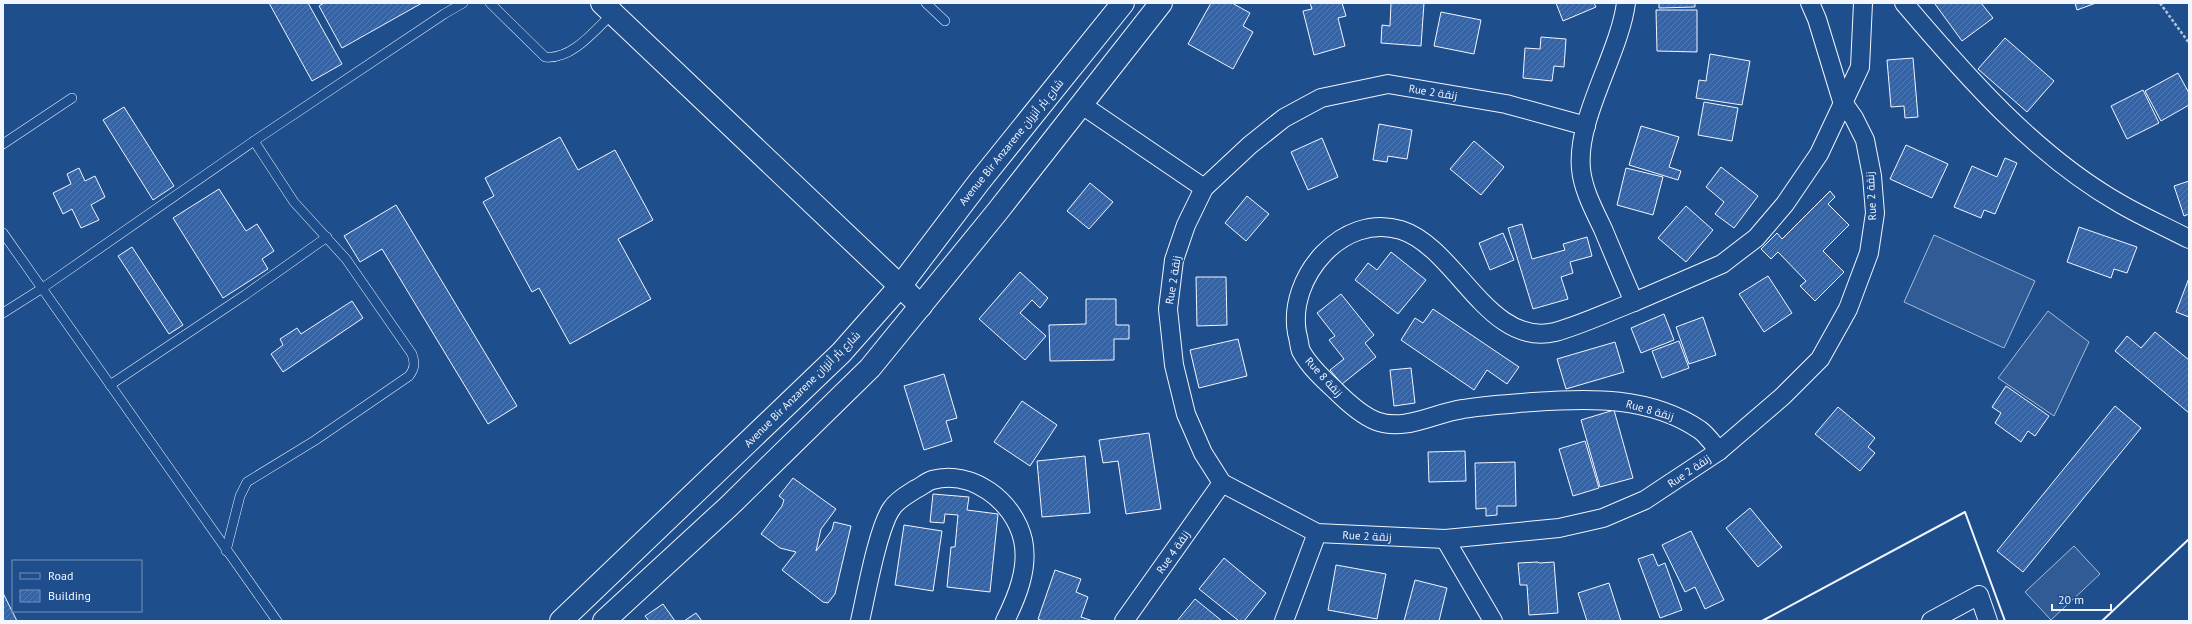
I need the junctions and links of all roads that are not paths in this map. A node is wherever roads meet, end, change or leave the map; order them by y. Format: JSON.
{"nodes":[{"id":1,"x":463,"y":3,"type":"edge"},
{"id":2,"x":490,"y":3,"type":"edge"},
{"id":3,"x":926,"y":3,"type":"edge"},
{"id":4,"x":1123,"y":3,"type":"edge"},
{"id":5,"x":1160,"y":3,"type":"edge"},
{"id":6,"x":1626,"y":3,"type":"edge"},
{"id":7,"x":1810,"y":3,"type":"edge"},
{"id":8,"x":1863,"y":3,"type":"edge"},
{"id":9,"x":1904,"y":3,"type":"edge"},
{"id":10,"x":608,"y":8,"type":"edge"},
{"id":11,"x":945,"y":21,"type":"dead end"},
{"id":12,"x":72,"y":98,"type":"dead end"},
{"id":13,"x":1842,"y":101,"type":"junction"},
{"id":14,"x":1082,"y":105,"type":"junction"},
{"id":15,"x":1586,"y":126,"type":"junction"},
{"id":16,"x":254,"y":141,"type":"junction"},
{"id":17,"x":3,"y":144,"type":"edge"},
{"id":18,"x":1204,"y":188,"type":"junction"},
{"id":19,"x":3,"y":233,"type":"edge"},
{"id":20,"x":327,"y":237,"type":"junction"},
{"id":21,"x":2189,"y":239,"type":"edge"},
{"id":22,"x":900,"y":285,"type":"junction"},
{"id":23,"x":41,"y":289,"type":"junction"},
{"id":24,"x":1634,"y":302,"type":"junction"},
{"id":25,"x":921,"y":306,"type":"junction"},
{"id":26,"x":3,"y":313,"type":"edge"},
{"id":27,"x":110,"y":385,"type":"junction"},
{"id":28,"x":1719,"y":451,"type":"junction"},
{"id":29,"x":1222,"y":483,"type":"junction"},
{"id":30,"x":1317,"y":533,"type":"junction"},
{"id":31,"x":1445,"y":539,"type":"junction"},
{"id":32,"x":226,"y":551,"type":"junction"},
{"id":33,"x":277,"y":621,"type":"edge"},
{"id":34,"x":561,"y":621,"type":"edge"},
{"id":35,"x":604,"y":621,"type":"edge"},
{"id":36,"x":860,"y":621,"type":"edge"},
{"id":37,"x":1005,"y":621,"type":"edge"},
{"id":38,"x":1124,"y":621,"type":"edge"},
{"id":39,"x":1284,"y":621,"type":"edge"},
{"id":40,"x":1493,"y":621,"type":"edge"},
{"id":41,"x":1930,"y":621,"type":"edge"},
{"id":42,"x":1988,"y":621,"type":"edge"}],
"edges":[{"from":1,"to":16,"type":"lane"},
{"from":2,"to":10,"type":"lane"},
{"from":3,"to":11,"type":"lane"},
{"from":4,"to":22,"type":"main road","name":"Avenue Bir Anzarene شارع بئر أنزران"},
{"from":5,"to":14,"type":"main road"},
{"from":6,"to":15,"type":"street"},
{"from":7,"to":13,"type":"street","name":"Rue 2 زنقة"},
{"from":8,"to":13,"type":"street","name":"Rue 8 زنقة"},
{"from":9,"to":21,"type":"street"},
{"from":10,"to":22,"type":"main road"},
{"from":12,"to":17,"type":"lane"},
{"from":13,"to":24,"type":"street","name":"Rue 8 زنقة"},
{"from":13,"to":28,"type":"street","name":"Rue 2 زنقة"},
{"from":14,"to":18,"type":"street"},
{"from":14,"to":25,"type":"main road"},
{"from":15,"to":18,"type":"street","name":"Rue 2 زنقة"},
{"from":15,"to":24,"type":"street"},
{"from":16,"to":20,"type":"lane"},
{"from":16,"to":23,"type":"lane"},
{"from":18,"to":29,"type":"street","name":"Rue 2 زنقة"},
{"from":19,"to":23,"type":"lane"},
{"from":20,"to":27,"type":"lane"},
{"from":20,"to":32,"type":"lane"},
{"from":22,"to":25,"type":"main road"},
{"from":22,"to":34,"type":"main road","name":"Avenue Bir Anzarene شارع بئر أنزران"},
{"from":23,"to":26,"type":"lane"},
{"from":23,"to":27,"type":"lane"},
{"from":24,"to":28,"type":"street","name":"Rue 8 زنقة"},
{"from":25,"to":35,"type":"main road"},
{"from":27,"to":32,"type":"lane"},
{"from":28,"to":31,"type":"street","name":"Rue 2 زنقة"},
{"from":29,"to":30,"type":"street","name":"Rue 2 زنقة"},
{"from":29,"to":38,"type":"street","name":"Rue 4 زنقة"},
{"from":30,"to":31,"type":"street","name":"Rue 2 زنقة"},
{"from":30,"to":39,"type":"street"},
{"from":31,"to":40,"type":"street"},
{"from":32,"to":33,"type":"lane"},
{"from":36,"to":37,"type":"street"},
{"from":41,"to":42,"type":"street"}]}
